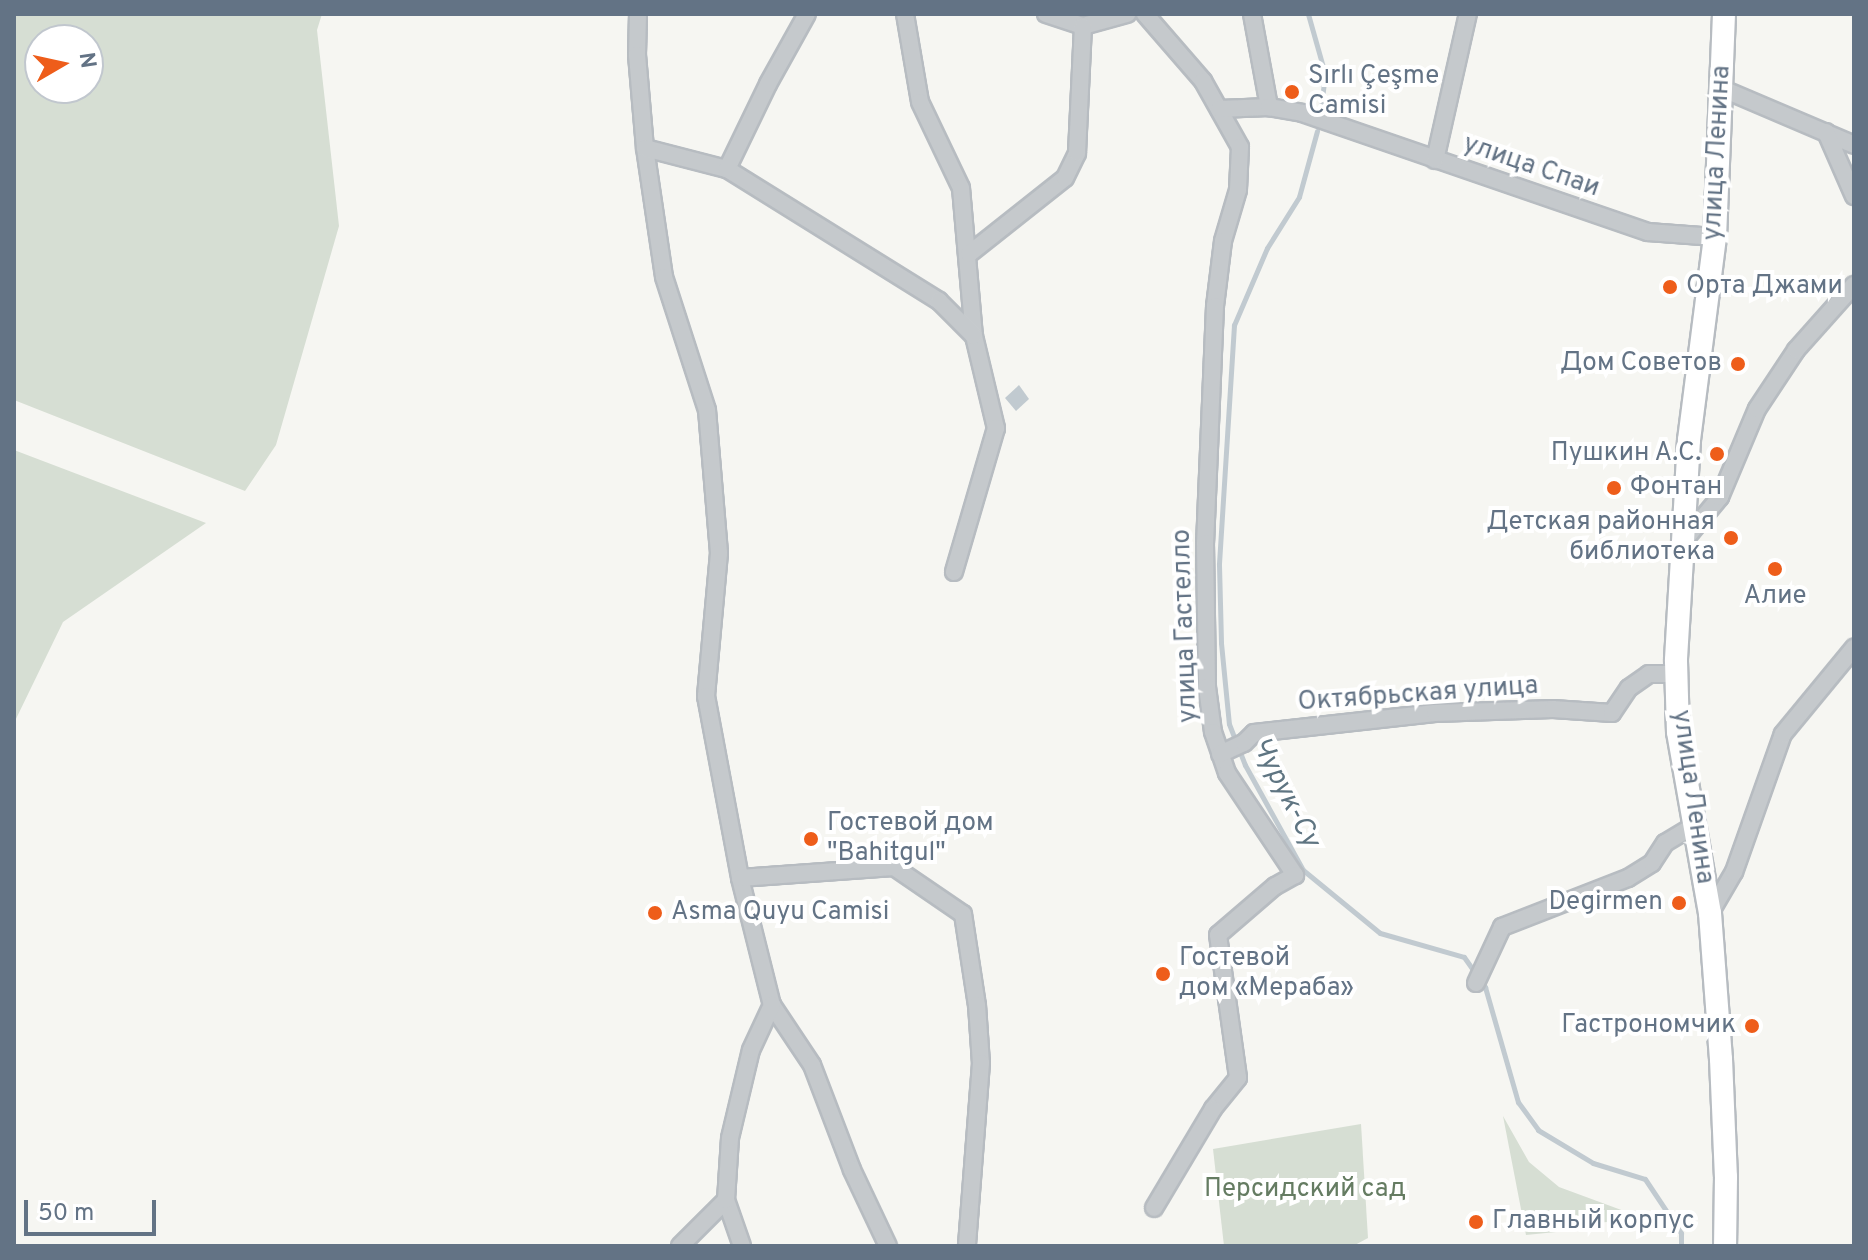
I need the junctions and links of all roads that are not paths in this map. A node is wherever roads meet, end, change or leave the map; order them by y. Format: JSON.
{"nodes":[{"id":1,"x":638,"y":14,"type":"edge"},
{"id":2,"x":807,"y":14,"type":"edge"},
{"id":3,"x":905,"y":14,"type":"edge"},
{"id":4,"x":1046,"y":14,"type":"edge"},
{"id":5,"x":1127,"y":14,"type":"edge"},
{"id":6,"x":1145,"y":14,"type":"edge"},
{"id":7,"x":1252,"y":14,"type":"edge"},
{"id":8,"x":1468,"y":14,"type":"edge"},
{"id":9,"x":1724,"y":14,"type":"edge"},
{"id":10,"x":1083,"y":26,"type":"junction"},
{"id":11,"x":1723,"y":89,"type":"junction"},
{"id":12,"x":1269,"y":107,"type":"junction"},
{"id":13,"x":1219,"y":109,"type":"junction"},
{"id":14,"x":1826,"y":132,"type":"junction"},
{"id":15,"x":1854,"y":145,"type":"edge"},
{"id":16,"x":645,"y":148,"type":"junction"},
{"id":17,"x":1435,"y":160,"type":"junction"},
{"id":18,"x":727,"y":169,"type":"junction"},
{"id":19,"x":1854,"y":196,"type":"edge"},
{"id":20,"x":1715,"y":237,"type":"junction"},
{"id":21,"x":969,"y":254,"type":"junction"},
{"id":22,"x":1854,"y":285,"type":"edge"},
{"id":23,"x":974,"y":336,"type":"junction"},
{"id":24,"x":1681,"y":544,"type":"junction"},
{"id":25,"x":954,"y":572,"type":"dead end"},
{"id":26,"x":1854,"y":648,"type":"edge"},
{"id":27,"x":1677,"y":674,"type":"junction"},
{"id":28,"x":1224,"y":752,"type":"junction"},
{"id":29,"x":1693,"y":826,"type":"junction"},
{"id":30,"x":740,"y":878,"type":"junction"},
{"id":31,"x":1710,"y":913,"type":"junction"},
{"id":32,"x":1478,"y":977,"type":"dead end"},
{"id":33,"x":772,"y":1005,"type":"junction"},
{"id":34,"x":726,"y":1200,"type":"junction"},
{"id":35,"x":1154,"y":1208,"type":"dead end"},
{"id":36,"x":680,"y":1246,"type":"edge"},
{"id":37,"x":742,"y":1246,"type":"edge"},
{"id":38,"x":888,"y":1246,"type":"edge"},
{"id":39,"x":967,"y":1246,"type":"edge"},
{"id":40,"x":1725,"y":1246,"type":"edge"}],
"edges":[{"from":1,"to":16,"type":"street"},
{"from":2,"to":18,"type":"street"},
{"from":3,"to":21,"type":"street"},
{"from":4,"to":10,"type":"street"},
{"from":5,"to":10,"type":"street"},
{"from":6,"to":13,"type":"street"},
{"from":7,"to":12,"type":"street"},
{"from":8,"to":17,"type":"street"},
{"from":9,"to":11,"type":"main road","name":"улица Ленина"},
{"from":10,"to":21,"type":"street"},
{"from":11,"to":14,"type":"street"},
{"from":11,"to":20,"type":"main road","name":"улица Ленина"},
{"from":12,"to":13,"type":"street","name":"улица Спаи"},
{"from":12,"to":17,"type":"street","name":"улица Спаи"},
{"from":13,"to":28,"type":"street","name":"улица Гастелло"},
{"from":14,"to":15,"type":"street"},
{"from":14,"to":19,"type":"street"},
{"from":16,"to":18,"type":"street"},
{"from":16,"to":30,"type":"street"},
{"from":17,"to":20,"type":"street","name":"улица Спаи"},
{"from":18,"to":23,"type":"street"},
{"from":20,"to":24,"type":"main road","name":"улица Ленина"},
{"from":21,"to":23,"type":"street"},
{"from":22,"to":24,"type":"street"},
{"from":23,"to":25,"type":"street"},
{"from":24,"to":27,"type":"main road","name":"улица Ленина"},
{"from":26,"to":31,"type":"street"},
{"from":27,"to":28,"type":"street","name":"Октябрьская улица"},
{"from":27,"to":29,"type":"main road","name":"улица Ленина"},
{"from":28,"to":35,"type":"street","name":"улица Гастелло"},
{"from":29,"to":31,"type":"main road","name":"улица Ленина"},
{"from":29,"to":32,"type":"street"},
{"from":30,"to":33,"type":"street"},
{"from":30,"to":39,"type":"street"},
{"from":31,"to":40,"type":"main road","name":"улица Ленина"},
{"from":33,"to":34,"type":"street"},
{"from":33,"to":38,"type":"street"},
{"from":34,"to":36,"type":"street"},
{"from":34,"to":37,"type":"street"}]}
